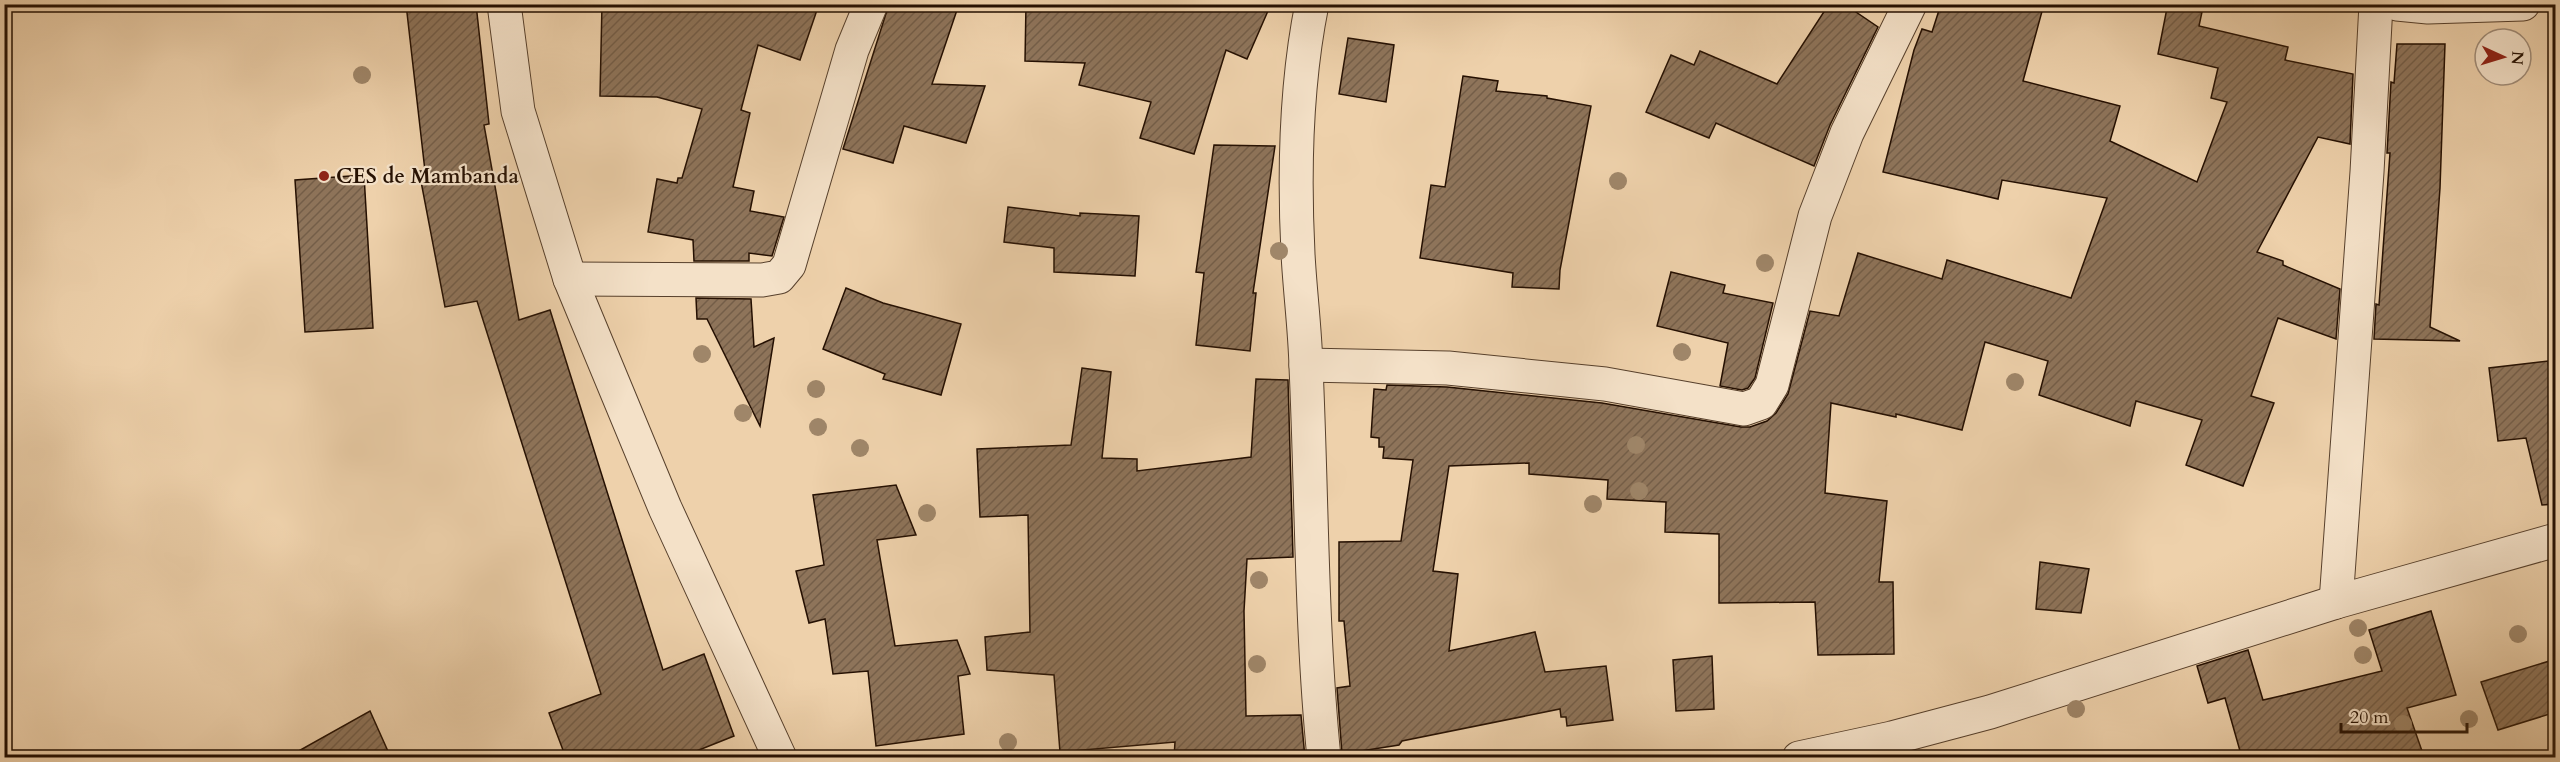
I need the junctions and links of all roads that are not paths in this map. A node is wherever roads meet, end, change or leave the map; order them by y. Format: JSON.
{"nodes":[{"id":1,"x":504,"y":4,"type":"edge"},
{"id":2,"x":871,"y":4,"type":"edge"},
{"id":3,"x":1312,"y":4,"type":"edge"},
{"id":4,"x":1910,"y":4,"type":"edge"},
{"id":5,"x":2376,"y":4,"type":"edge"},
{"id":6,"x":2523,"y":4,"type":"edge"},
{"id":7,"x":2418,"y":5,"type":"edge"},
{"id":8,"x":570,"y":279,"type":"junction"},
{"id":9,"x":1306,"y":365,"type":"junction"},
{"id":10,"x":2556,"y":540,"type":"edge"},
{"id":11,"x":2336,"y":602,"type":"junction"},
{"id":12,"x":780,"y":758,"type":"edge"},
{"id":13,"x":1324,"y":758,"type":"edge"},
{"id":14,"x":1799,"y":758,"type":"edge"}],
"edges":[{"from":1,"to":8,"type":"street"},
{"from":2,"to":8,"type":"street"},
{"from":3,"to":9,"type":"street"},
{"from":4,"to":9,"type":"street"},
{"from":5,"to":11,"type":"street"},
{"from":6,"to":7,"type":"street"},
{"from":8,"to":12,"type":"street"},
{"from":9,"to":13,"type":"street"},
{"from":10,"to":11,"type":"street"},
{"from":11,"to":14,"type":"street"}]}
